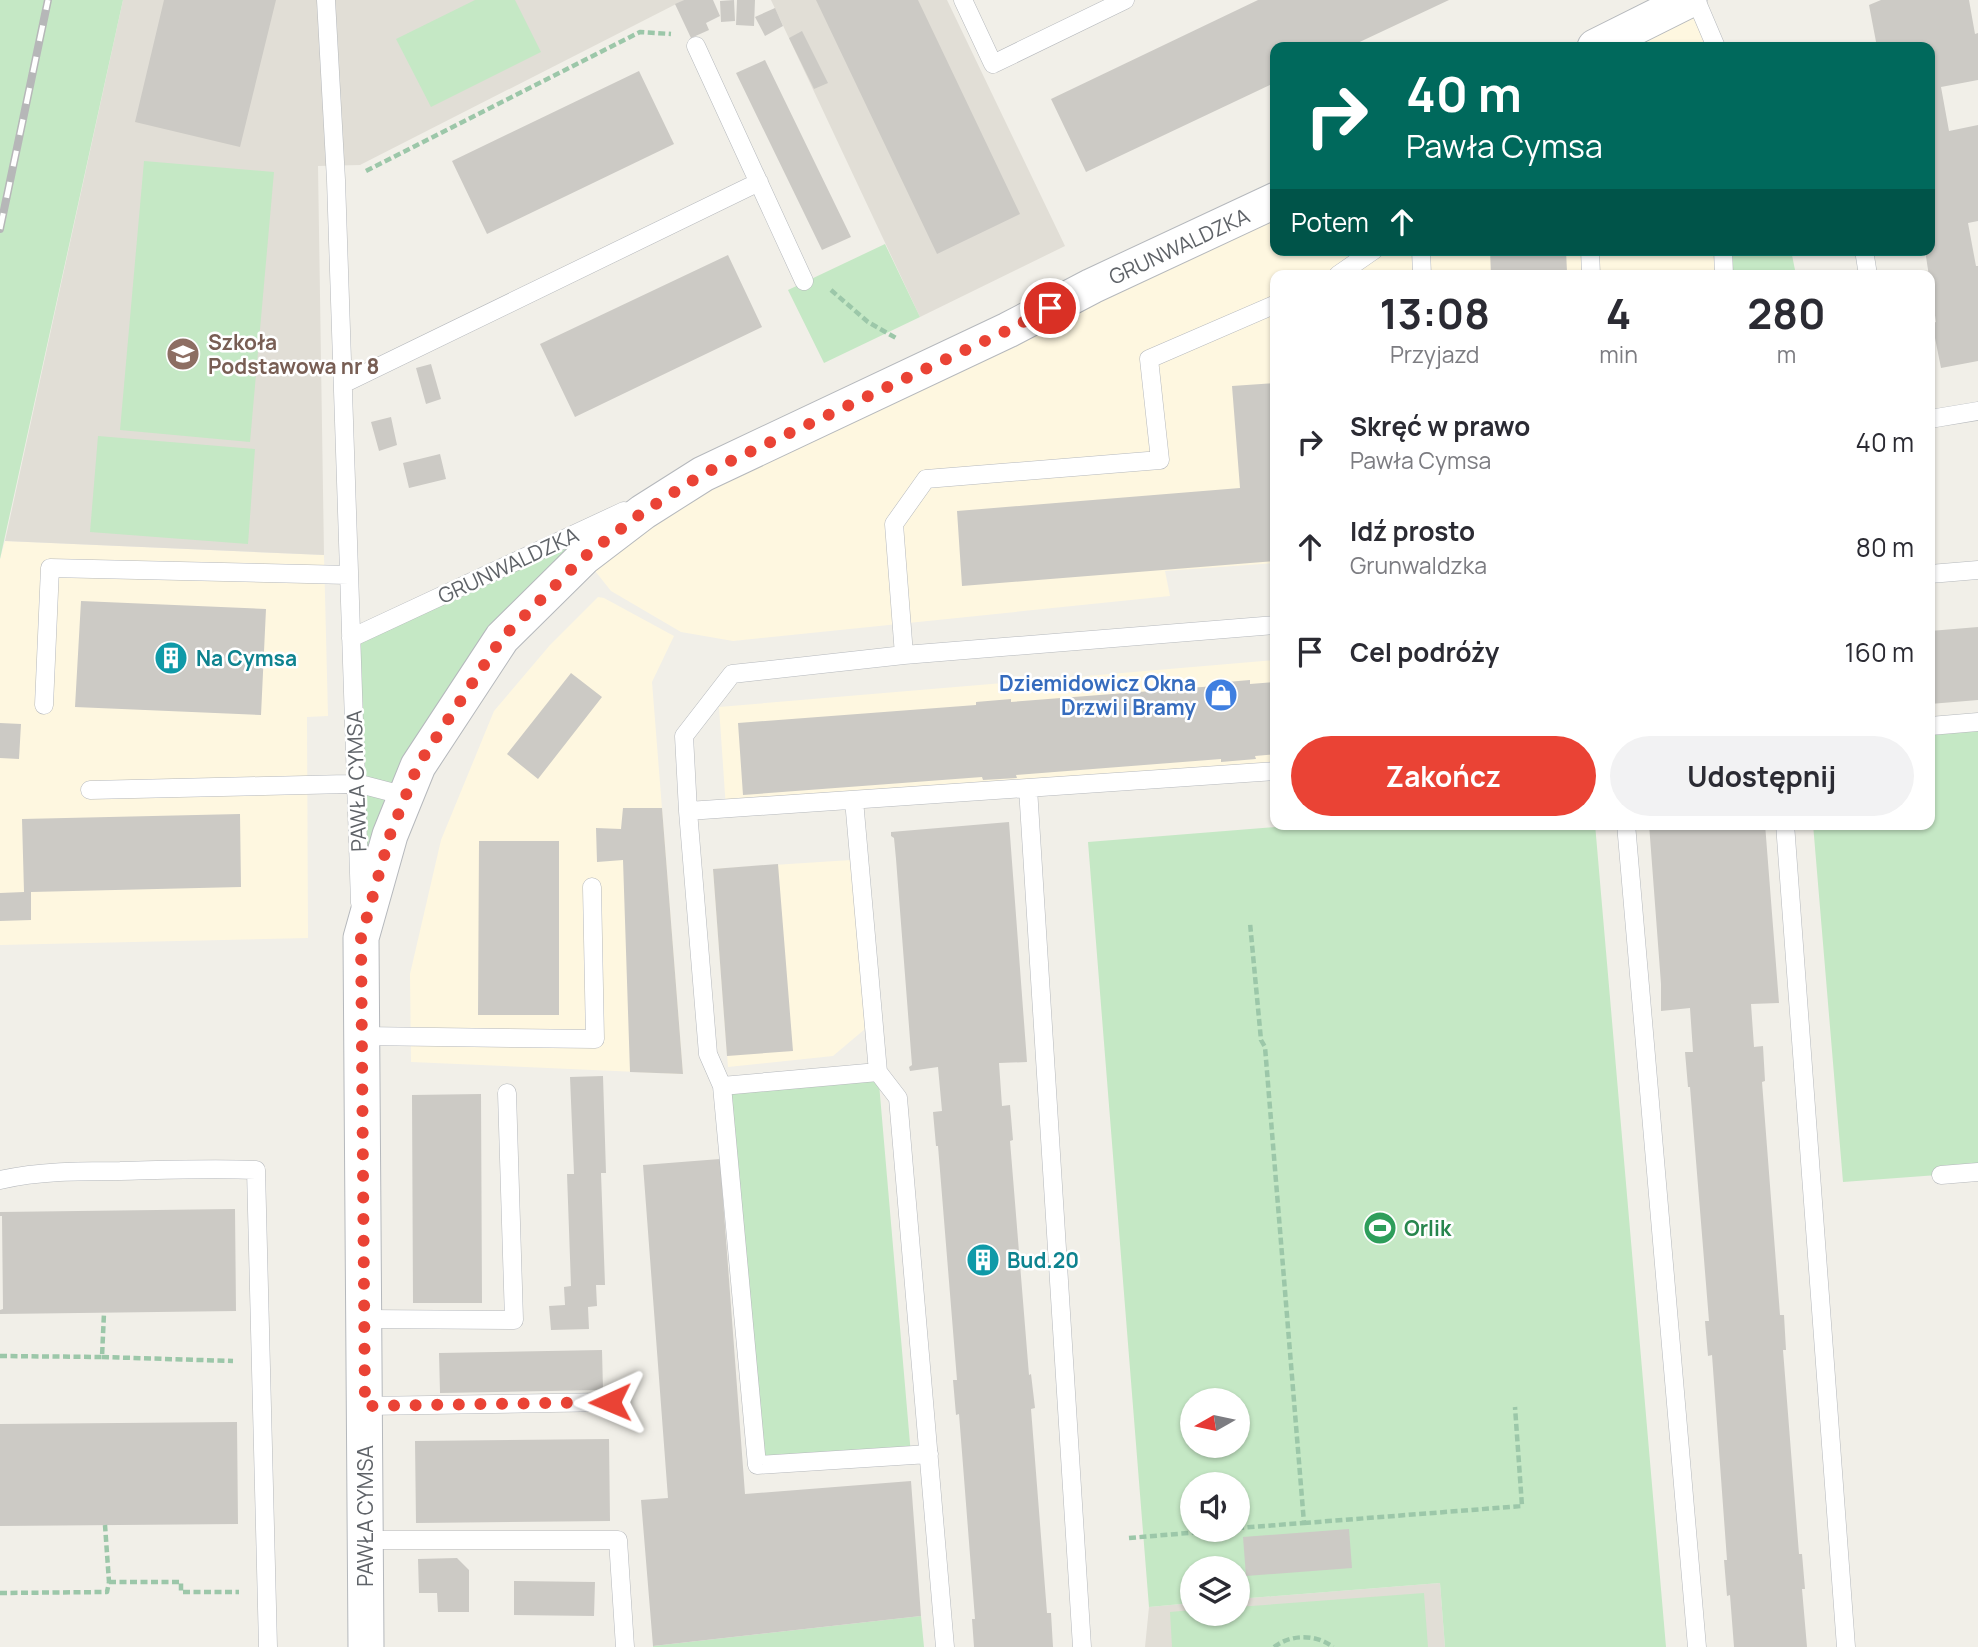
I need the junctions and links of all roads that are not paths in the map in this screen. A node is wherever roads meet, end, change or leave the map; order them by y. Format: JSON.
{"nodes":[{"id":1,"x":326,"y":0,"type":"edge"},
{"id":2,"x":963,"y":0,"type":"edge"},
{"id":3,"x":1125,"y":0,"type":"edge"},
{"id":4,"x":1689,"y":0,"type":"edge"},
{"id":5,"x":1696,"y":0,"type":"edge"},
{"id":6,"x":1605,"y":42,"type":"edge"},
{"id":7,"x":1714,"y":42,"type":"edge"},
{"id":8,"x":696,"y":46,"type":"road end"},
{"id":9,"x":759,"y":182,"type":"junction"},
{"id":10,"x":1270,"y":203,"type":"edge"},
{"id":11,"x":1365,"y":256,"type":"edge"},
{"id":12,"x":1345,"y":270,"type":"edge"},
{"id":13,"x":804,"y":281,"type":"road end"},
{"id":14,"x":1270,"y":307,"type":"edge"},
{"id":15,"x":343,"y":384,"type":"junction"},
{"id":16,"x":1978,"y":411,"type":"edge"},
{"id":17,"x":1935,"y":418,"type":"edge"},
{"id":18,"x":703,"y":474,"type":"junction"},
{"id":19,"x":1978,"y":570,"type":"edge"},
{"id":20,"x":1935,"y":574,"type":"edge"},
{"id":21,"x":349,"y":575,"type":"junction"},
{"id":22,"x":1270,"y":625,"type":"edge"},
{"id":23,"x":351,"y":638,"type":"junction"},
{"id":24,"x":904,"y":655,"type":"junction"},
{"id":25,"x":44,"y":705,"type":"dead end"},
{"id":26,"x":1978,"y":722,"type":"edge"},
{"id":27,"x":1935,"y":726,"type":"edge"},
{"id":28,"x":1270,"y":771,"type":"edge"},
{"id":29,"x":356,"y":783,"type":"junction"},
{"id":30,"x":1028,"y":788,"type":"junction"},
{"id":31,"x":90,"y":790,"type":"dead end"},
{"id":32,"x":405,"y":796,"type":"junction"},
{"id":33,"x":854,"y":800,"type":"junction"},
{"id":34,"x":688,"y":811,"type":"junction"},
{"id":35,"x":1627,"y":830,"type":"edge"},
{"id":36,"x":1785,"y":830,"type":"edge"},
{"id":37,"x":592,"y":887,"type":"dead end"},
{"id":38,"x":361,"y":938,"type":"junction"},
{"id":39,"x":362,"y":1035,"type":"junction"},
{"id":40,"x":878,"y":1072,"type":"junction"},
{"id":41,"x":722,"y":1086,"type":"junction"},
{"id":42,"x":507,"y":1093,"type":"dead end"},
{"id":43,"x":1978,"y":1172,"type":"edge"},
{"id":44,"x":1941,"y":1175,"type":"dead end"},
{"id":45,"x":0,"y":1180,"type":"edge"},
{"id":46,"x":364,"y":1319,"type":"junction"},
{"id":47,"x":610,"y":1402,"type":"dead end"},
{"id":48,"x":365,"y":1406,"type":"junction"},
{"id":49,"x":929,"y":1454,"type":"junction"},
{"id":50,"x":366,"y":1540,"type":"junction"},
{"id":51,"x":268,"y":1647,"type":"edge"},
{"id":52,"x":366,"y":1647,"type":"edge"},
{"id":53,"x":625,"y":1647,"type":"edge"},
{"id":54,"x":945,"y":1647,"type":"edge"},
{"id":55,"x":1082,"y":1647,"type":"edge"},
{"id":56,"x":1697,"y":1647,"type":"edge"},
{"id":57,"x":1846,"y":1647,"type":"edge"}],
"edges":[{"from":1,"to":15,"type":"lane","name":"PAWŁA CYMSA"},
{"from":2,"to":3,"type":"lane"},
{"from":4,"to":6,"type":"street"},
{"from":5,"to":7,"type":"lane"},
{"from":8,"to":9,"type":"lane"},
{"from":9,"to":13,"type":"lane"},
{"from":9,"to":15,"type":"lane"},
{"from":10,"to":18,"type":"street","name":"GRUNWALDZKA"},
{"from":11,"to":12,"type":"lane"},
{"from":14,"to":24,"type":"lane"},
{"from":15,"to":21,"type":"lane","name":"PAWŁA CYMSA"},
{"from":16,"to":17,"type":"lane"},
{"from":18,"to":23,"type":"lane","name":"GRUNWALDZKA"},
{"from":18,"to":32,"type":"street","name":"GRUNWALDZKA"},
{"from":19,"to":20,"type":"lane"},
{"from":21,"to":23,"type":"lane","name":"PAWŁA CYMSA"},
{"from":21,"to":25,"type":"lane"},
{"from":22,"to":24,"type":"lane"},
{"from":23,"to":29,"type":"lane","name":"PAWŁA CYMSA"},
{"from":24,"to":34,"type":"lane"},
{"from":26,"to":27,"type":"lane"},
{"from":28,"to":30,"type":"lane"},
{"from":29,"to":31,"type":"lane"},
{"from":29,"to":32,"type":"lane"},
{"from":29,"to":38,"type":"lane","name":"PAWŁA CYMSA"},
{"from":30,"to":33,"type":"lane"},
{"from":30,"to":55,"type":"lane"},
{"from":32,"to":38,"type":"street","name":"GRUNWALDZKA"},
{"from":33,"to":34,"type":"lane"},
{"from":33,"to":40,"type":"lane"},
{"from":34,"to":41,"type":"lane"},
{"from":35,"to":56,"type":"lane"},
{"from":36,"to":57,"type":"lane"},
{"from":37,"to":39,"type":"lane"},
{"from":38,"to":39,"type":"street","name":"PAWŁA CYMSA"},
{"from":39,"to":46,"type":"street","name":"PAWŁA CYMSA"},
{"from":40,"to":41,"type":"lane"},
{"from":40,"to":49,"type":"lane"},
{"from":41,"to":49,"type":"lane"},
{"from":42,"to":46,"type":"lane"},
{"from":43,"to":44,"type":"lane"},
{"from":45,"to":51,"type":"lane"},
{"from":46,"to":48,"type":"street","name":"PAWŁA CYMSA"},
{"from":47,"to":48,"type":"lane"},
{"from":48,"to":50,"type":"street","name":"PAWŁA CYMSA"},
{"from":49,"to":54,"type":"lane"},
{"from":50,"to":52,"type":"street","name":"PAWŁA CYMSA"},
{"from":50,"to":53,"type":"lane"}]}
